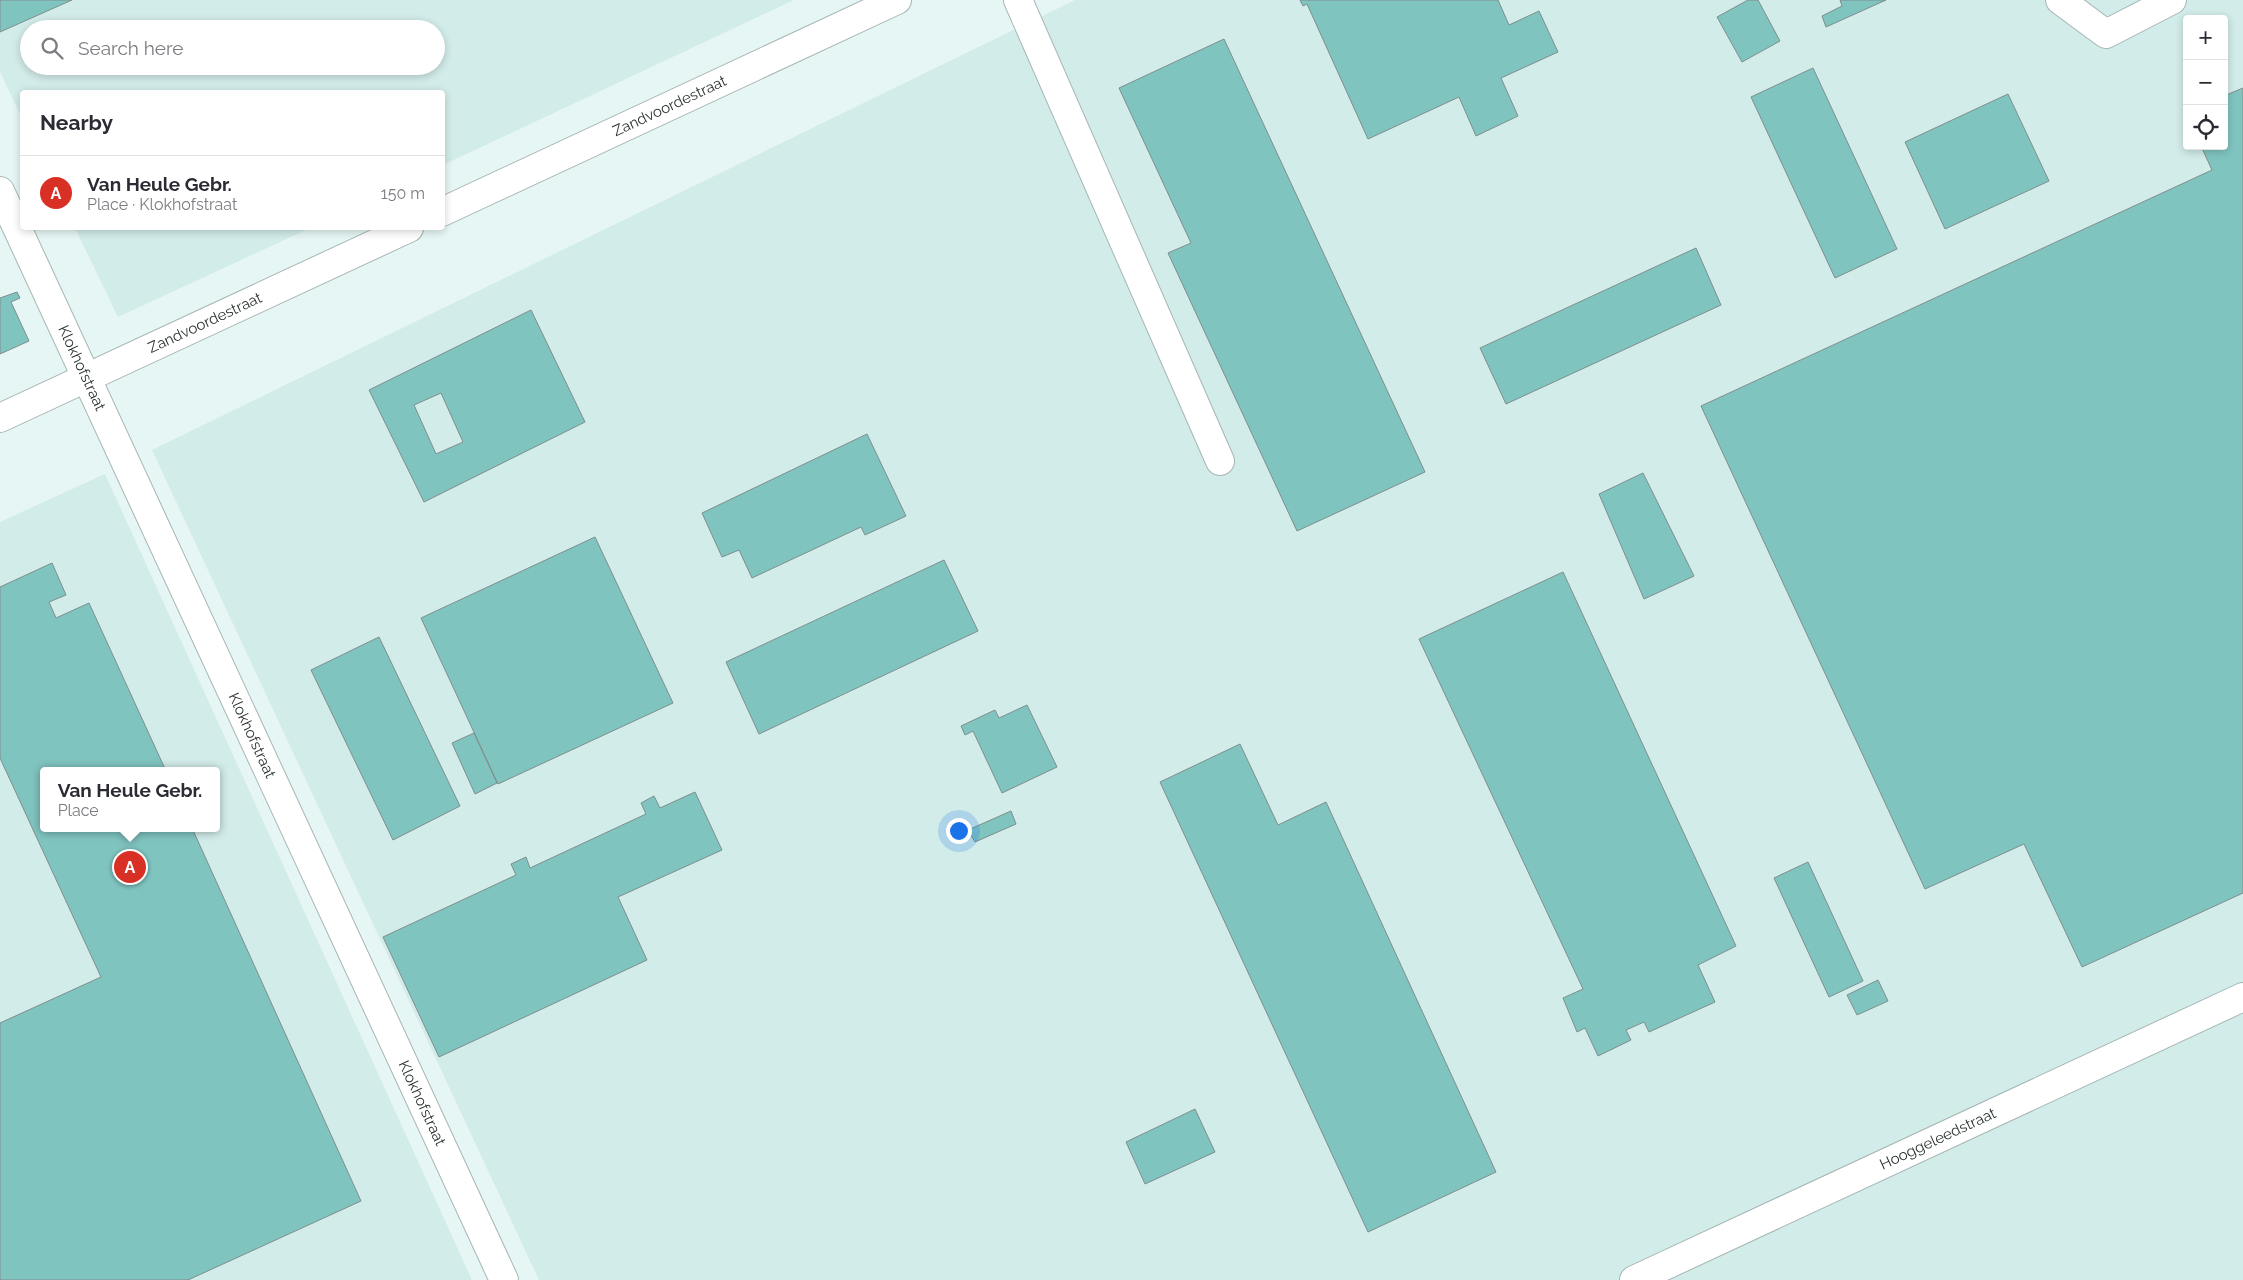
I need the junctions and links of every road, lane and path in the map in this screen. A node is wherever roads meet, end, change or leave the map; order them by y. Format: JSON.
{"nodes":[{"id":1,"x":897,"y":0,"type":"edge"},
{"id":2,"x":1018,"y":0,"type":"edge"},
{"id":3,"x":2060,"y":0,"type":"edge"},
{"id":4,"x":2172,"y":0,"type":"edge"},
{"id":5,"x":0,"y":191,"type":"edge"},
{"id":6,"x":445,"y":211,"type":"edge"},
{"id":7,"x":405,"y":230,"type":"edge"},
{"id":8,"x":86,"y":378,"type":"junction"},
{"id":9,"x":0,"y":418,"type":"edge"},
{"id":10,"x":1220,"y":461,"type":"dead end"},
{"id":11,"x":2243,"y":997,"type":"edge"},
{"id":12,"x":504,"y":1280,"type":"edge"},
{"id":13,"x":1634,"y":1280,"type":"edge"}],
"edges":[{"from":1,"to":6,"type":"street","name":"Zandvoordestraat"},
{"from":2,"to":10,"type":"street"},
{"from":3,"to":4,"type":"street"},
{"from":5,"to":8,"type":"street","name":"Klokhofstraat"},
{"from":7,"to":8,"type":"street","name":"Zandvoordestraat"},
{"from":8,"to":9,"type":"street","name":"Zandvoordestraat"},
{"from":8,"to":12,"type":"street","name":"Klokhofstraat"},
{"from":11,"to":13,"type":"street","name":"Hooggeleedstraat"}]}
